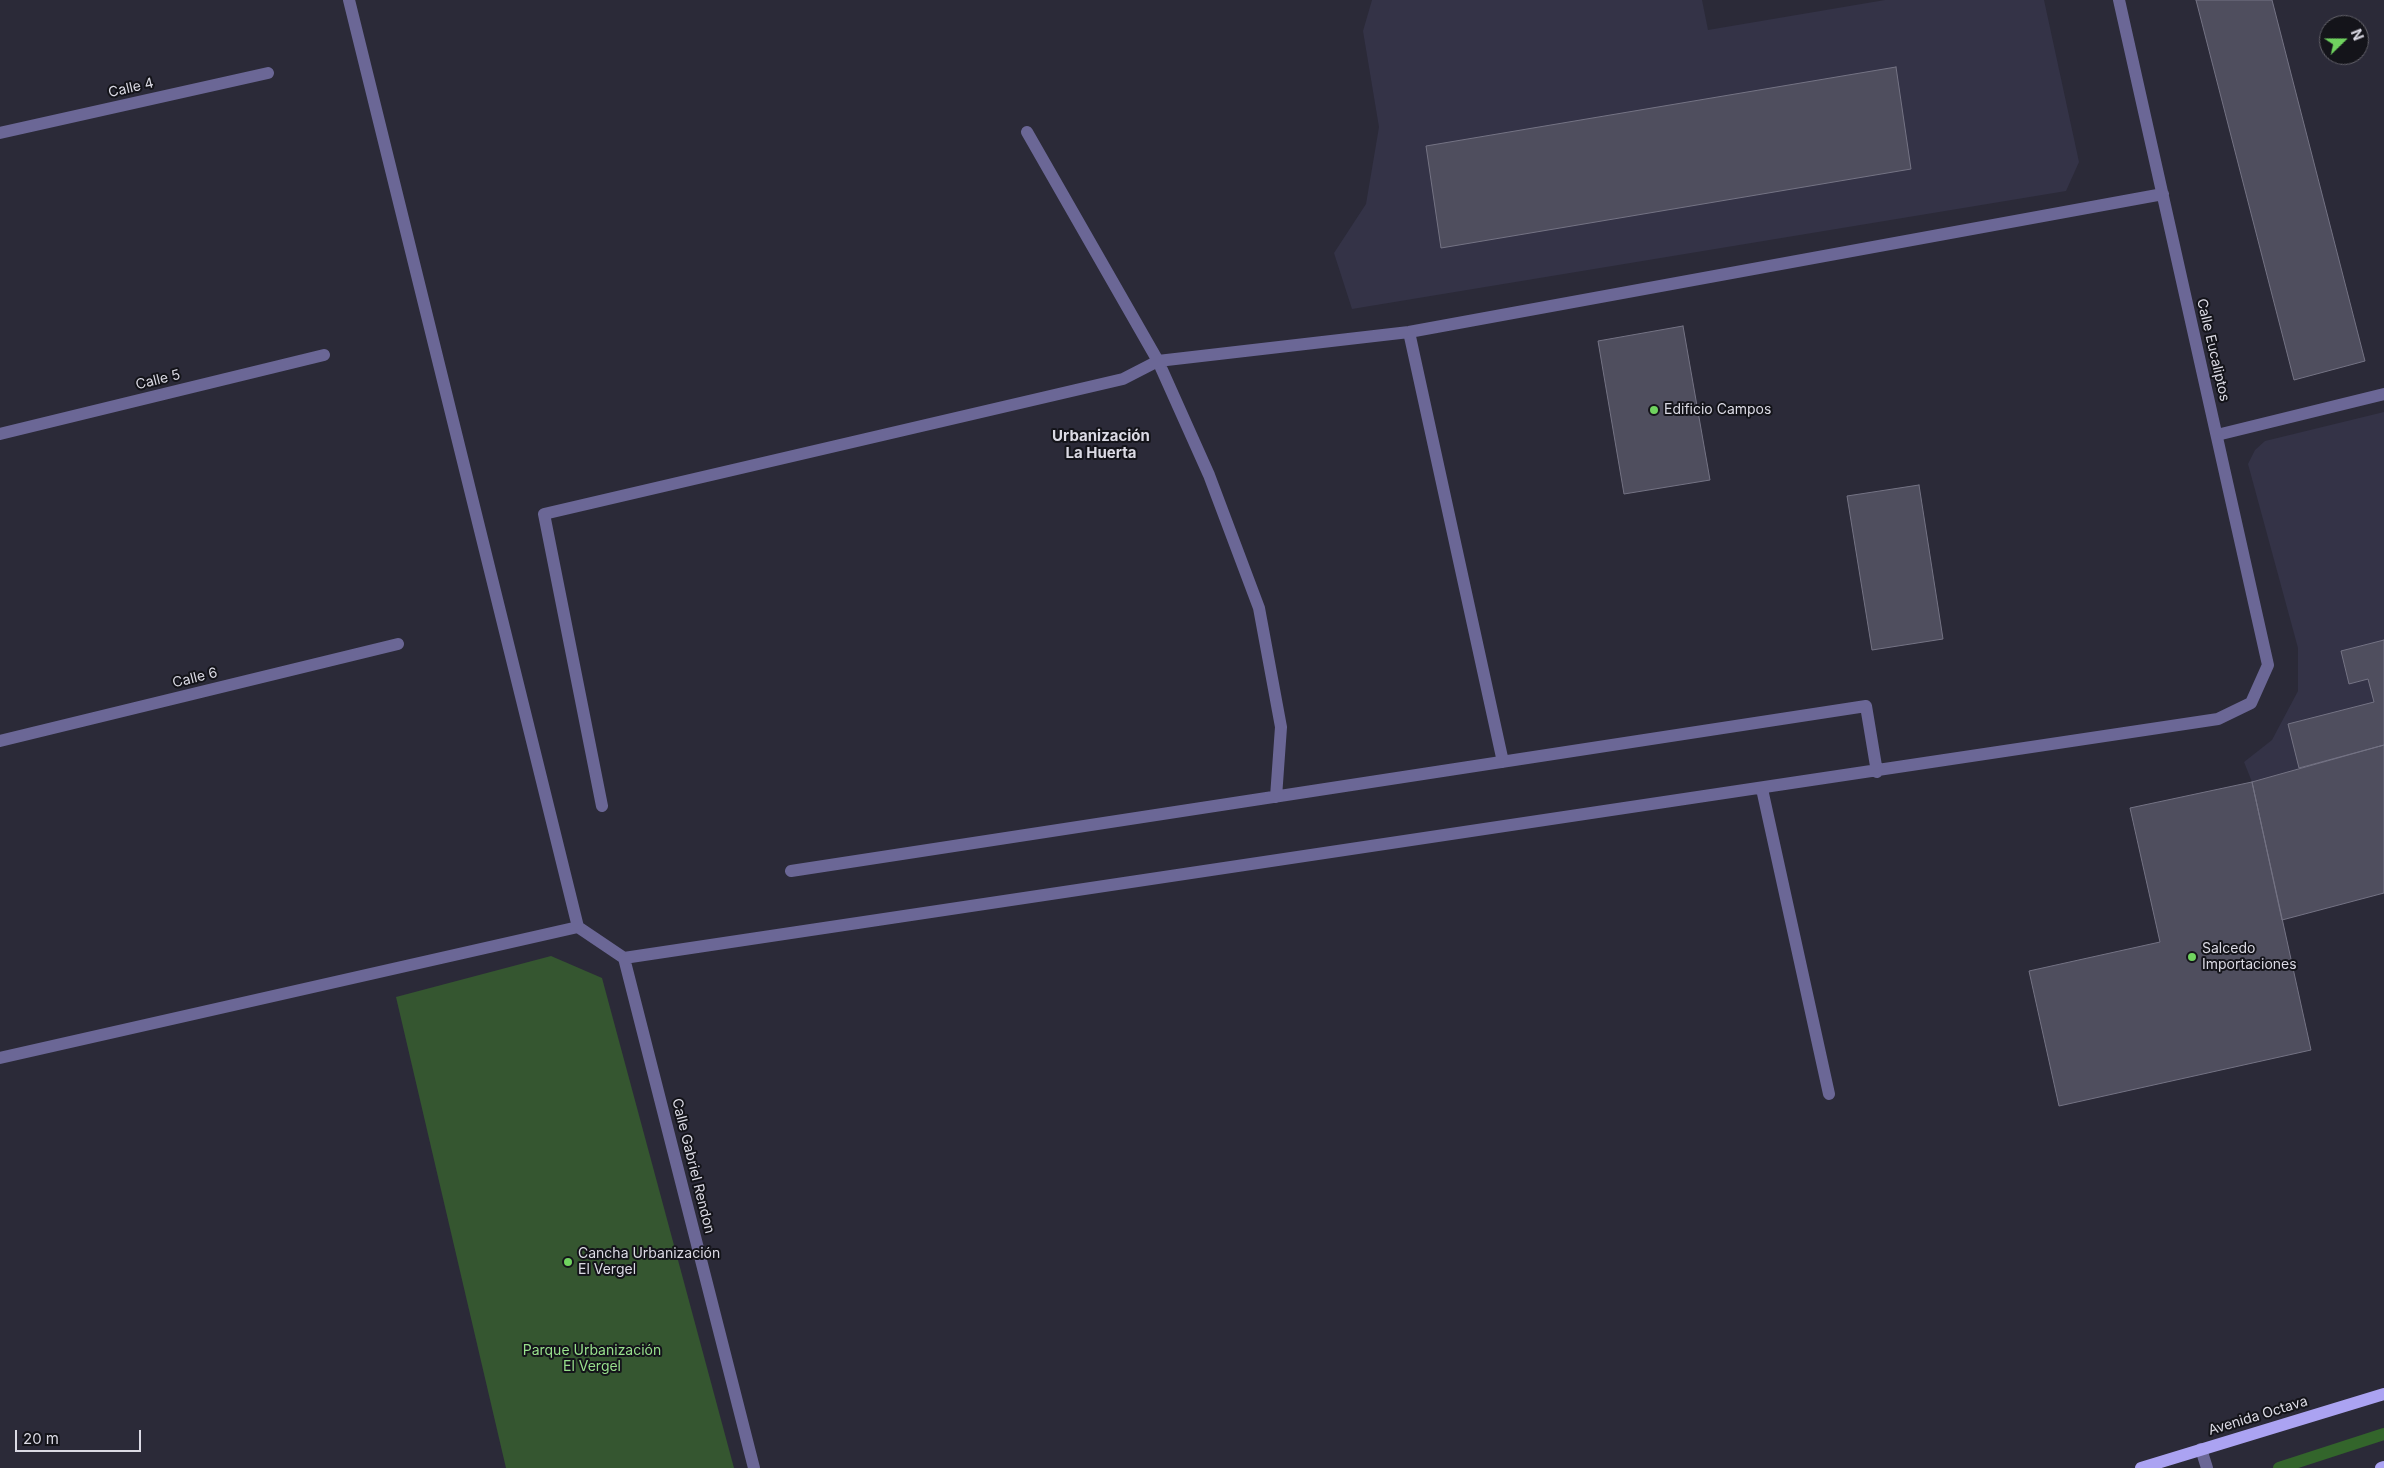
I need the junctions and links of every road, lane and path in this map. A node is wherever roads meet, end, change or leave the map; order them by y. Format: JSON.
{"nodes":[{"id":1,"x":349,"y":0,"type":"edge"},
{"id":2,"x":2119,"y":0,"type":"edge"},
{"id":3,"x":268,"y":73,"type":"dead end"},
{"id":4,"x":1027,"y":132,"type":"dead end"},
{"id":5,"x":0,"y":133,"type":"edge"},
{"id":6,"x":2163,"y":194,"type":"junction"},
{"id":7,"x":1409,"y":332,"type":"junction"},
{"id":8,"x":324,"y":355,"type":"dead end"},
{"id":9,"x":1158,"y":361,"type":"junction"},
{"id":10,"x":2384,"y":394,"type":"edge"},
{"id":11,"x":0,"y":434,"type":"edge"},
{"id":12,"x":2217,"y":436,"type":"junction"},
{"id":13,"x":398,"y":644,"type":"dead end"},
{"id":14,"x":0,"y":742,"type":"edge"},
{"id":15,"x":1503,"y":762,"type":"junction"},
{"id":16,"x":1877,"y":772,"type":"junction"},
{"id":17,"x":1762,"y":789,"type":"junction"},
{"id":18,"x":1276,"y":797,"type":"junction"},
{"id":19,"x":602,"y":806,"type":"dead end"},
{"id":20,"x":790,"y":871,"type":"dead end"},
{"id":21,"x":578,"y":927,"type":"junction"},
{"id":22,"x":624,"y":958,"type":"junction"},
{"id":23,"x":0,"y":1058,"type":"edge"},
{"id":24,"x":1830,"y":1094,"type":"dead end"},
{"id":25,"x":2384,"y":1394,"type":"edge"},
{"id":26,"x":2202,"y":1448,"type":"junction"},
{"id":27,"x":754,"y":1468,"type":"edge"},
{"id":28,"x":2141,"y":1468,"type":"edge"},
{"id":29,"x":2207,"y":1468,"type":"edge"}],
"edges":[{"from":1,"to":21,"type":"street"},
{"from":2,"to":6,"type":"street","name":"Calle Eucaliptos"},
{"from":3,"to":5,"type":"street","name":"Calle 4"},
{"from":4,"to":9,"type":"street"},
{"from":6,"to":7,"type":"street"},
{"from":6,"to":12,"type":"street","name":"Calle Eucaliptos"},
{"from":7,"to":9,"type":"street"},
{"from":7,"to":15,"type":"street"},
{"from":8,"to":11,"type":"street","name":"Calle 5"},
{"from":9,"to":18,"type":"street"},
{"from":9,"to":19,"type":"street"},
{"from":10,"to":12,"type":"street"},
{"from":12,"to":16,"type":"street","name":"Calle Eucaliptos"},
{"from":13,"to":14,"type":"street","name":"Calle 6"},
{"from":15,"to":16,"type":"street"},
{"from":15,"to":18,"type":"street"},
{"from":16,"to":17,"type":"street"},
{"from":17,"to":22,"type":"street"},
{"from":17,"to":24,"type":"street"},
{"from":18,"to":20,"type":"street"},
{"from":21,"to":22,"type":"street"},
{"from":21,"to":23,"type":"street"},
{"from":22,"to":27,"type":"street","name":"Calle Gabriel Rendon"},
{"from":25,"to":26,"type":"main road","name":"Avenida Octava"},
{"from":26,"to":28,"type":"main road","name":"Avenida Octava"},
{"from":26,"to":29,"type":"street"}]}
